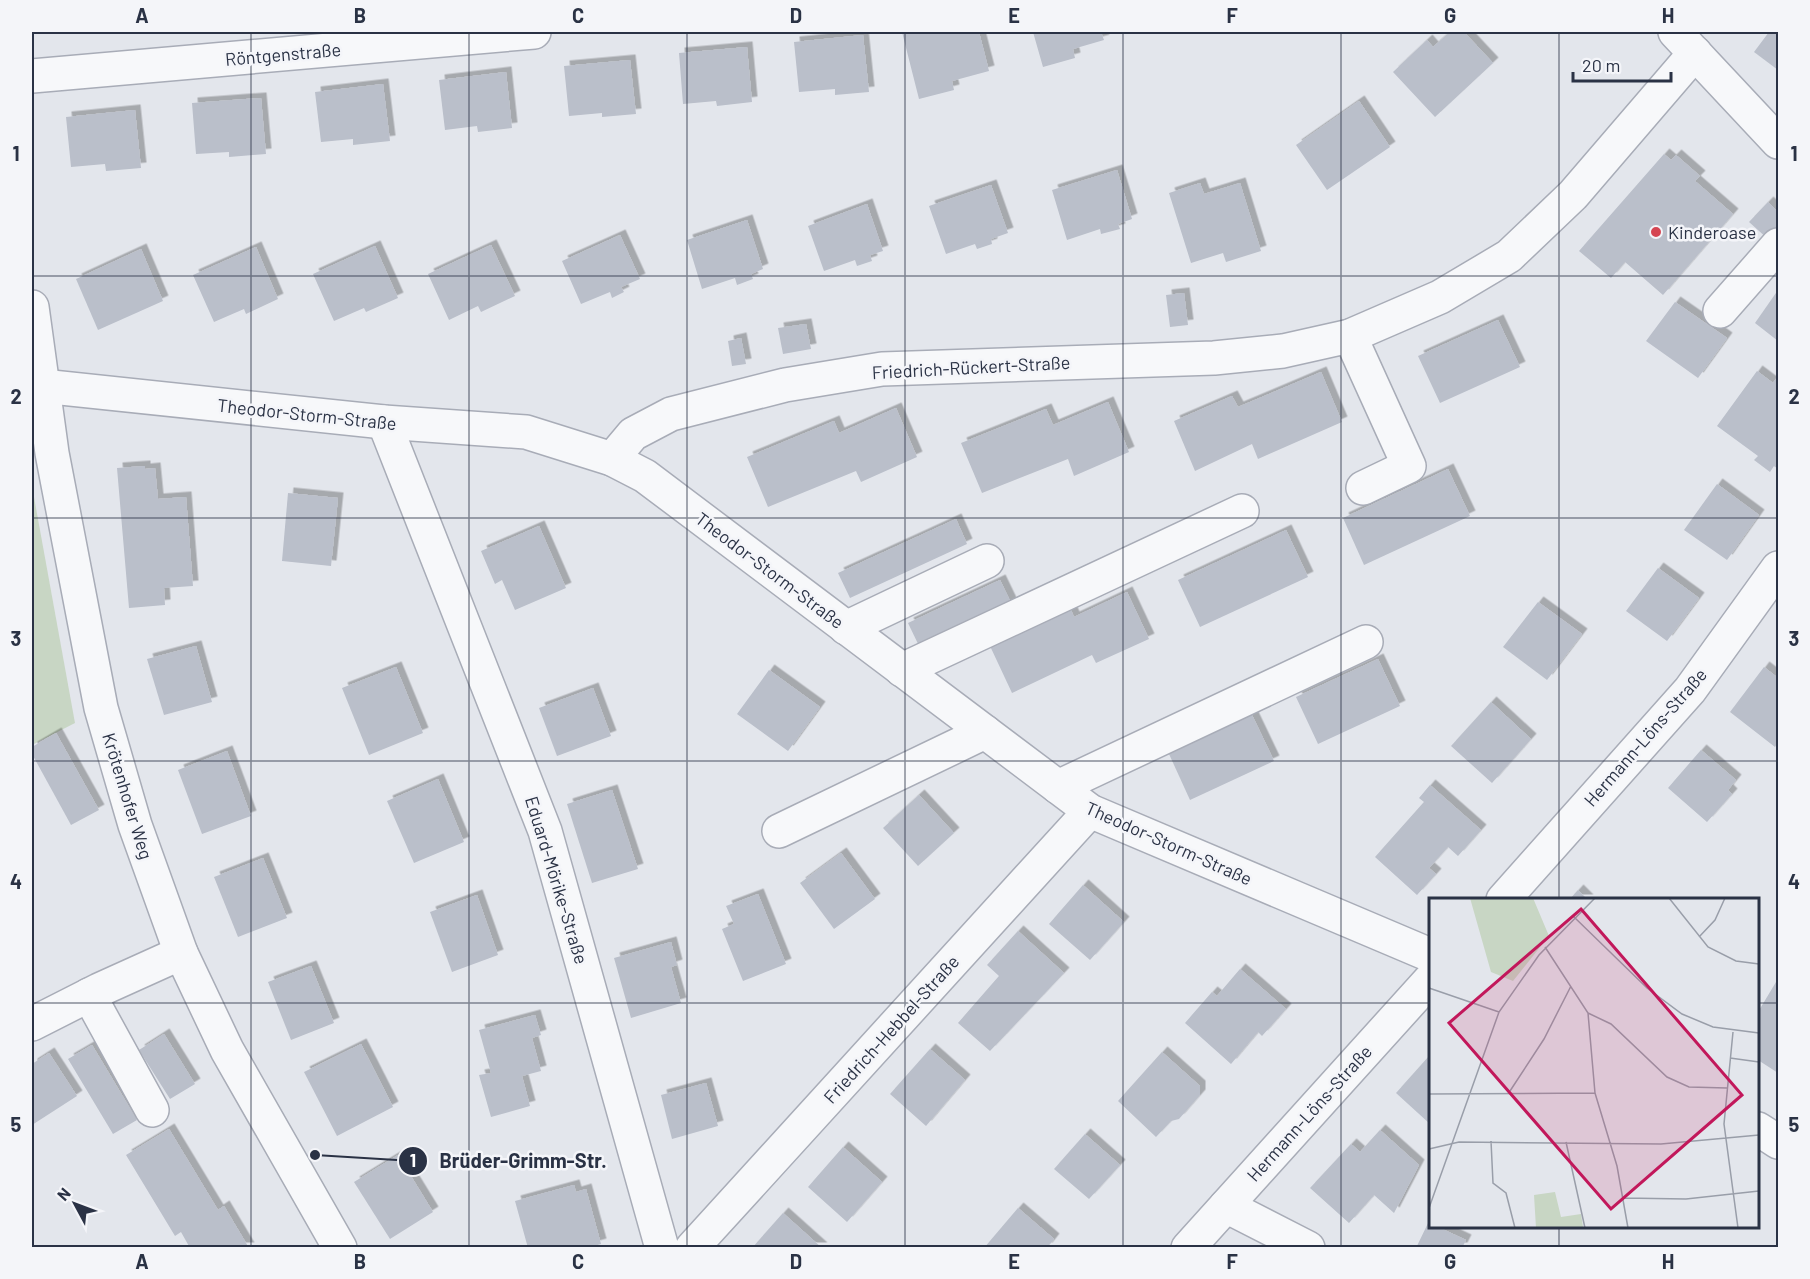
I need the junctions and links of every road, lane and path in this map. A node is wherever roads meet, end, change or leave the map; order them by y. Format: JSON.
{"nodes":[{"id":1,"x":534,"y":32,"type":"edge"},
{"id":2,"x":1685,"y":42,"type":"edge"},
{"id":3,"x":32,"y":76,"type":"edge"},
{"id":4,"x":1779,"y":142,"type":"edge"},
{"id":5,"x":1779,"y":245,"type":"edge"},
{"id":6,"x":32,"y":307,"type":"edge"},
{"id":7,"x":1720,"y":311,"type":"dead end"},
{"id":8,"x":1350,"y":336,"type":"junction"},
{"id":9,"x":42,"y":386,"type":"junction"},
{"id":10,"x":384,"y":422,"type":"junction"},
{"id":11,"x":612,"y":459,"type":"junction"},
{"id":12,"x":1363,"y":488,"type":"dead end"},
{"id":13,"x":1242,"y":511,"type":"dead end"},
{"id":14,"x":987,"y":561,"type":"dead end"},
{"id":15,"x":1779,"y":568,"type":"edge"},
{"id":16,"x":846,"y":628,"type":"junction"},
{"id":17,"x":1366,"y":642,"type":"dead end"},
{"id":18,"x":902,"y":670,"type":"junction"},
{"id":19,"x":984,"y":732,"type":"junction"},
{"id":20,"x":1058,"y":788,"type":"junction"},
{"id":21,"x":1090,"y":811,"type":"junction"},
{"id":22,"x":779,"y":831,"type":"dead end"},
{"id":23,"x":1505,"y":898,"type":"edge"},
{"id":24,"x":181,"y":953,"type":"junction"},
{"id":25,"x":1429,"y":954,"type":"edge"},
{"id":26,"x":1429,"y":982,"type":"edge"},
{"id":27,"x":89,"y":994,"type":"junction"},
{"id":28,"x":32,"y":1024,"type":"edge"},
{"id":29,"x":152,"y":1110,"type":"dead end"},
{"id":30,"x":1759,"y":1130,"type":"edge"},
{"id":31,"x":1779,"y":1142,"type":"edge"},
{"id":32,"x":1226,"y":1206,"type":"junction"},
{"id":33,"x":340,"y":1248,"type":"edge"},
{"id":34,"x":662,"y":1248,"type":"edge"},
{"id":35,"x":692,"y":1248,"type":"edge"},
{"id":36,"x":1188,"y":1248,"type":"edge"},
{"id":37,"x":1308,"y":1248,"type":"edge"}],
"edges":[{"from":1,"to":3,"type":"street","name":"Röntgenstraße"},
{"from":2,"to":4,"type":"street"},
{"from":2,"to":8,"type":"street","name":"Friedrich-Rückert-Straße"},
{"from":5,"to":7,"type":"street"},
{"from":6,"to":9,"type":"street","name":"Krötenhofer Weg"},
{"from":8,"to":11,"type":"street","name":"Friedrich-Rückert-Straße"},
{"from":8,"to":12,"type":"street"},
{"from":9,"to":10,"type":"street","name":"Theodor-Storm-Straße"},
{"from":9,"to":24,"type":"street","name":"Krötenhofer Weg"},
{"from":10,"to":11,"type":"street","name":"Theodor-Storm-Straße"},
{"from":10,"to":34,"type":"street","name":"Eduard-Mörike-Straße"},
{"from":11,"to":16,"type":"street","name":"Theodor-Storm-Straße"},
{"from":13,"to":18,"type":"street"},
{"from":14,"to":16,"type":"street"},
{"from":15,"to":23,"type":"street","name":"Hermann-Löns-Straße"},
{"from":16,"to":18,"type":"street","name":"Theodor-Storm-Straße"},
{"from":17,"to":20,"type":"street"},
{"from":18,"to":19,"type":"street","name":"Theodor-Storm-Straße"},
{"from":19,"to":20,"type":"street","name":"Theodor-Storm-Straße"},
{"from":19,"to":22,"type":"street"},
{"from":20,"to":21,"type":"street","name":"Theodor-Storm-Straße"},
{"from":21,"to":25,"type":"street","name":"Theodor-Storm-Straße"},
{"from":21,"to":35,"type":"street","name":"Friedrich-Hebbel-Straße"},
{"from":24,"to":27,"type":"street"},
{"from":24,"to":33,"type":"street","name":"Krötenhofer Weg"},
{"from":26,"to":32,"type":"street","name":"Hermann-Löns-Straße"},
{"from":27,"to":28,"type":"street"},
{"from":27,"to":29,"type":"street"},
{"from":30,"to":31,"type":"street"},
{"from":32,"to":36,"type":"street","name":"Hermann-Löns-Straße"},
{"from":32,"to":37,"type":"street"}]}
